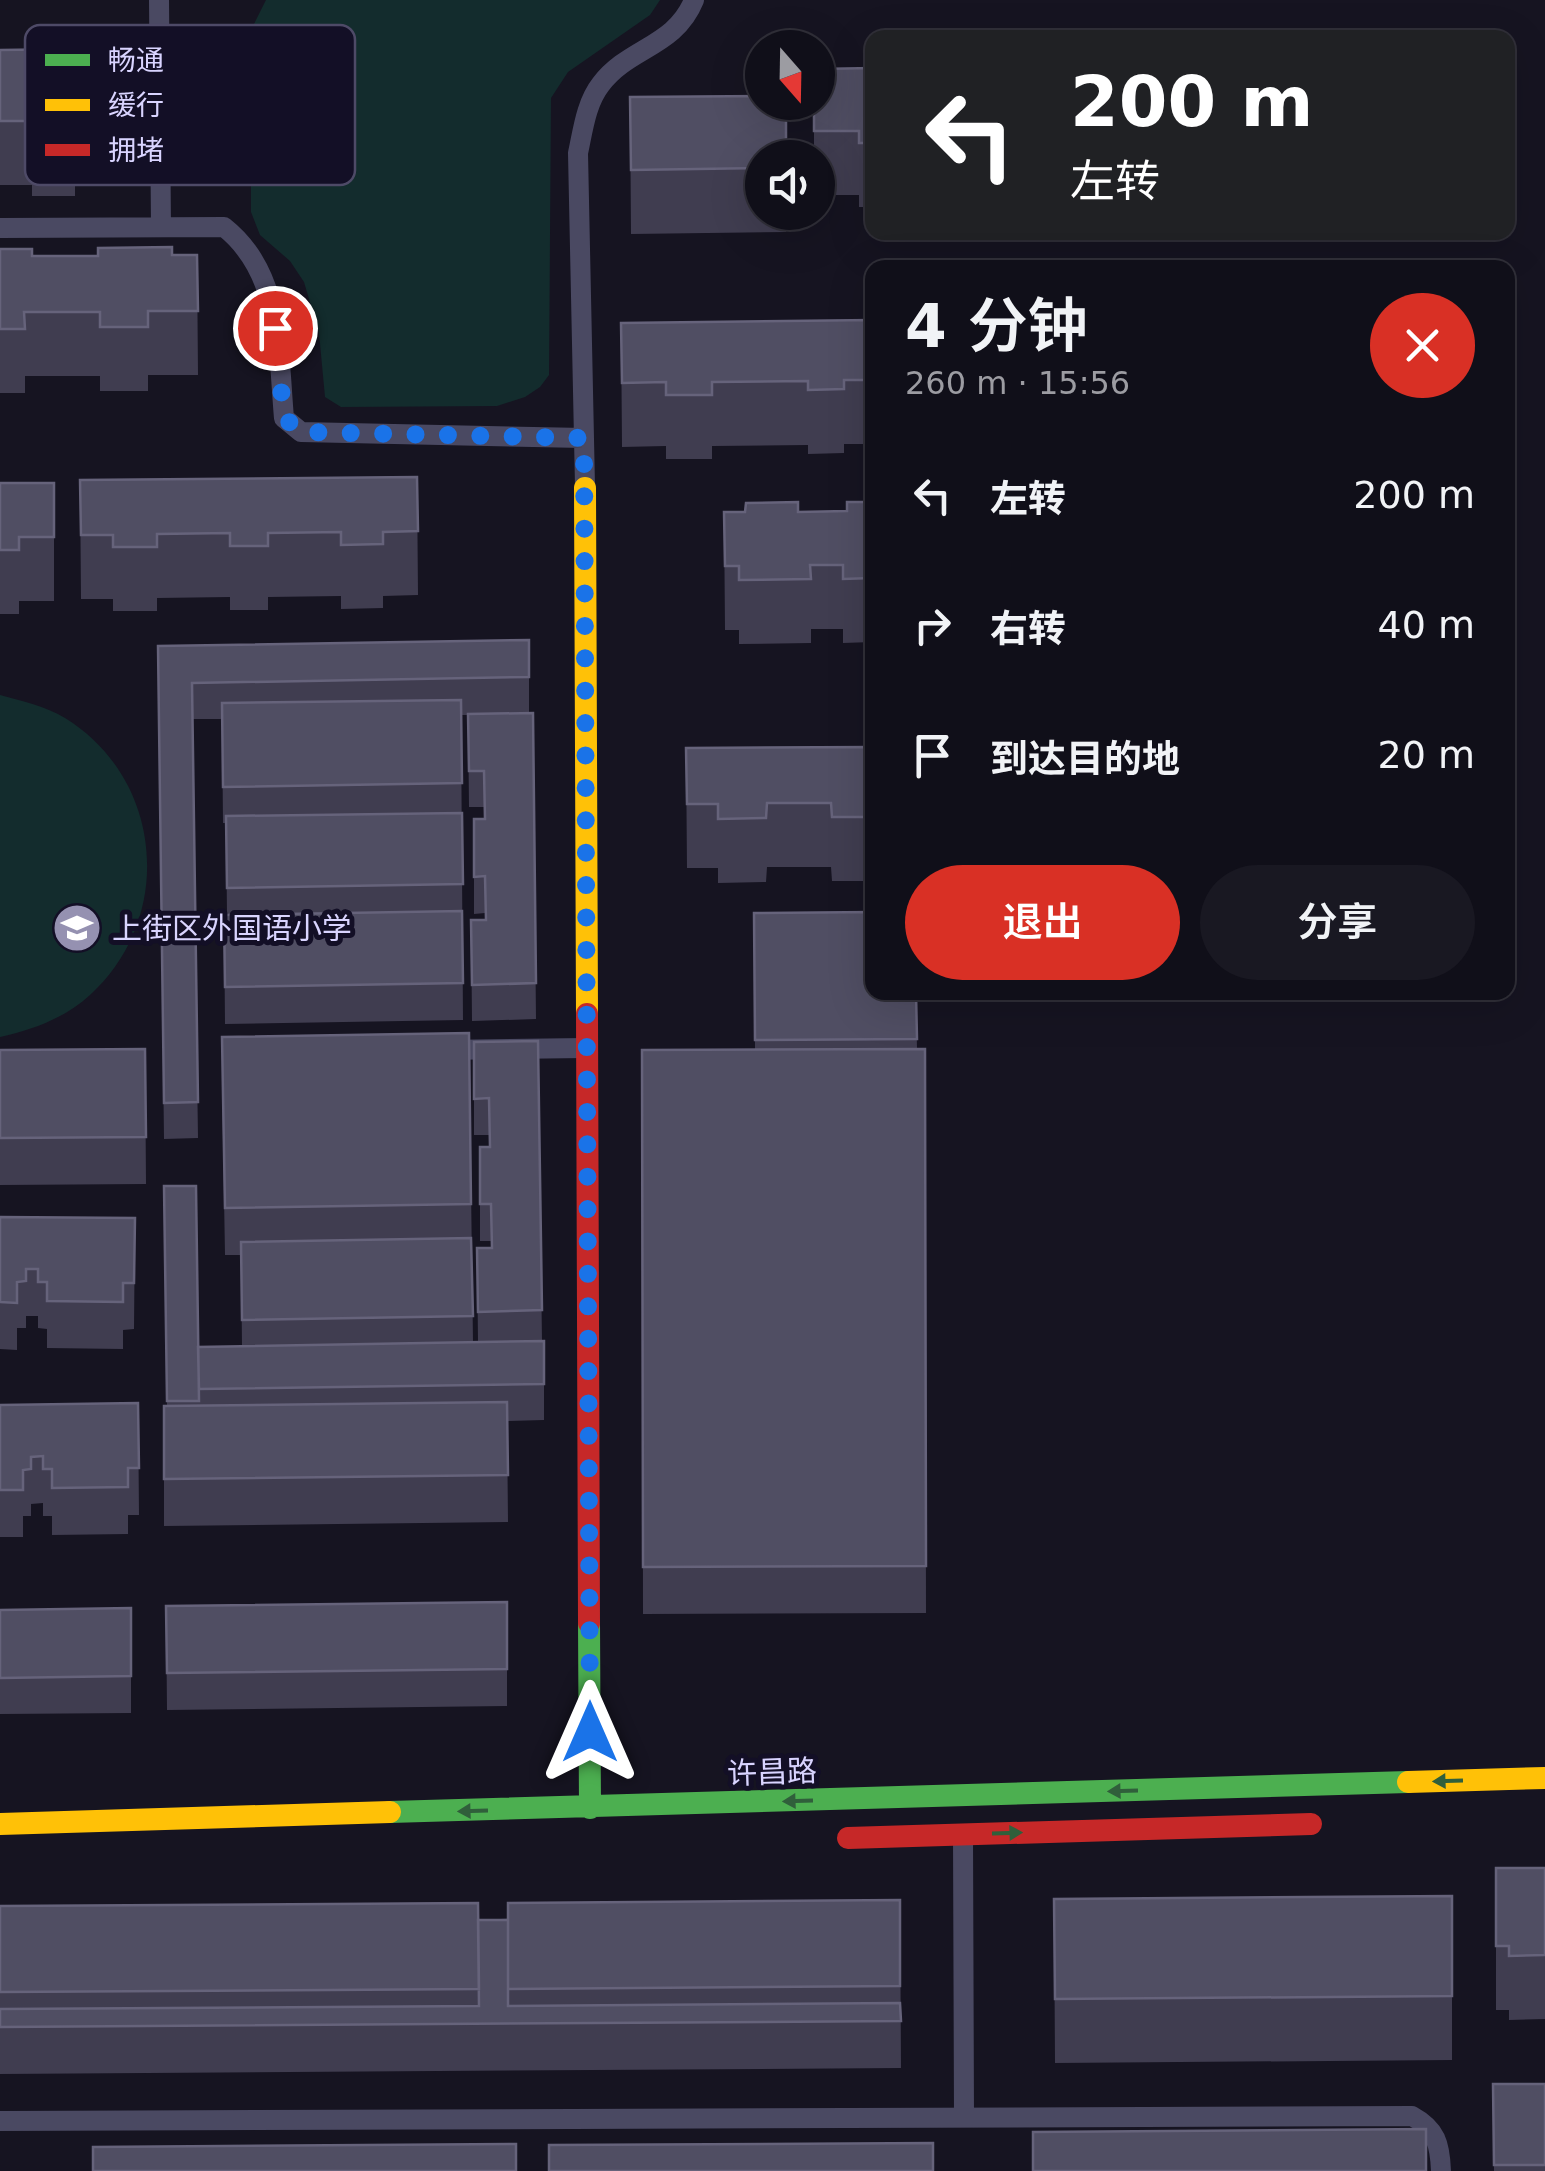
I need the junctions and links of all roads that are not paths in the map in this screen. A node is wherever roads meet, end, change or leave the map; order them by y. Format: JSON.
{"nodes":[{"id":1,"x":159,"y":0,"type":"edge"},
{"id":2,"x":694,"y":0,"type":"edge"},
{"id":3,"x":159,"y":25,"type":"edge"},
{"id":4,"x":161,"y":185,"type":"edge"},
{"id":5,"x":161,"y":227,"type":"junction"},
{"id":6,"x":0,"y":228,"type":"edge"},
{"id":7,"x":584,"y":438,"type":"junction"},
{"id":8,"x":585,"y":488,"type":"joint"},
{"id":9,"x":587,"y":1048,"type":"junction"},
{"id":10,"x":428,"y":1050,"type":"edge"},
{"id":11,"x":1545,"y":1778,"type":"edge"},
{"id":12,"x":590,"y":1808,"type":"junction"},
{"id":13,"x":0,"y":1824,"type":"edge"},
{"id":14,"x":1332,"y":1824,"type":"dead end"},
{"id":15,"x":963,"y":1835,"type":"junction"},
{"id":16,"x":825,"y":1839,"type":"dead end"},
{"id":17,"x":964,"y":2117,"type":"junction"},
{"id":18,"x":0,"y":2120,"type":"edge"},
{"id":19,"x":1441,"y":2171,"type":"edge"}],
"edges":[{"from":1,"to":3,"type":"lane"},
{"from":2,"to":7,"type":"lane"},
{"from":4,"to":5,"type":"lane"},
{"from":5,"to":6,"type":"lane"},
{"from":5,"to":7,"type":"lane"},
{"from":7,"to":8,"type":"lane"},
{"from":8,"to":9,"type":"street"},
{"from":9,"to":10,"type":"lane"},
{"from":9,"to":12,"type":"street"},
{"from":11,"to":12,"type":"street","name":"许昌路","one_way":true},
{"from":12,"to":13,"type":"street","name":"许昌路","one_way":true},
{"from":15,"to":14,"type":"street","one_way":true},
{"from":15,"to":16,"type":"street"},
{"from":15,"to":17,"type":"lane"},
{"from":17,"to":18,"type":"lane"},
{"from":17,"to":19,"type":"lane"}]}
